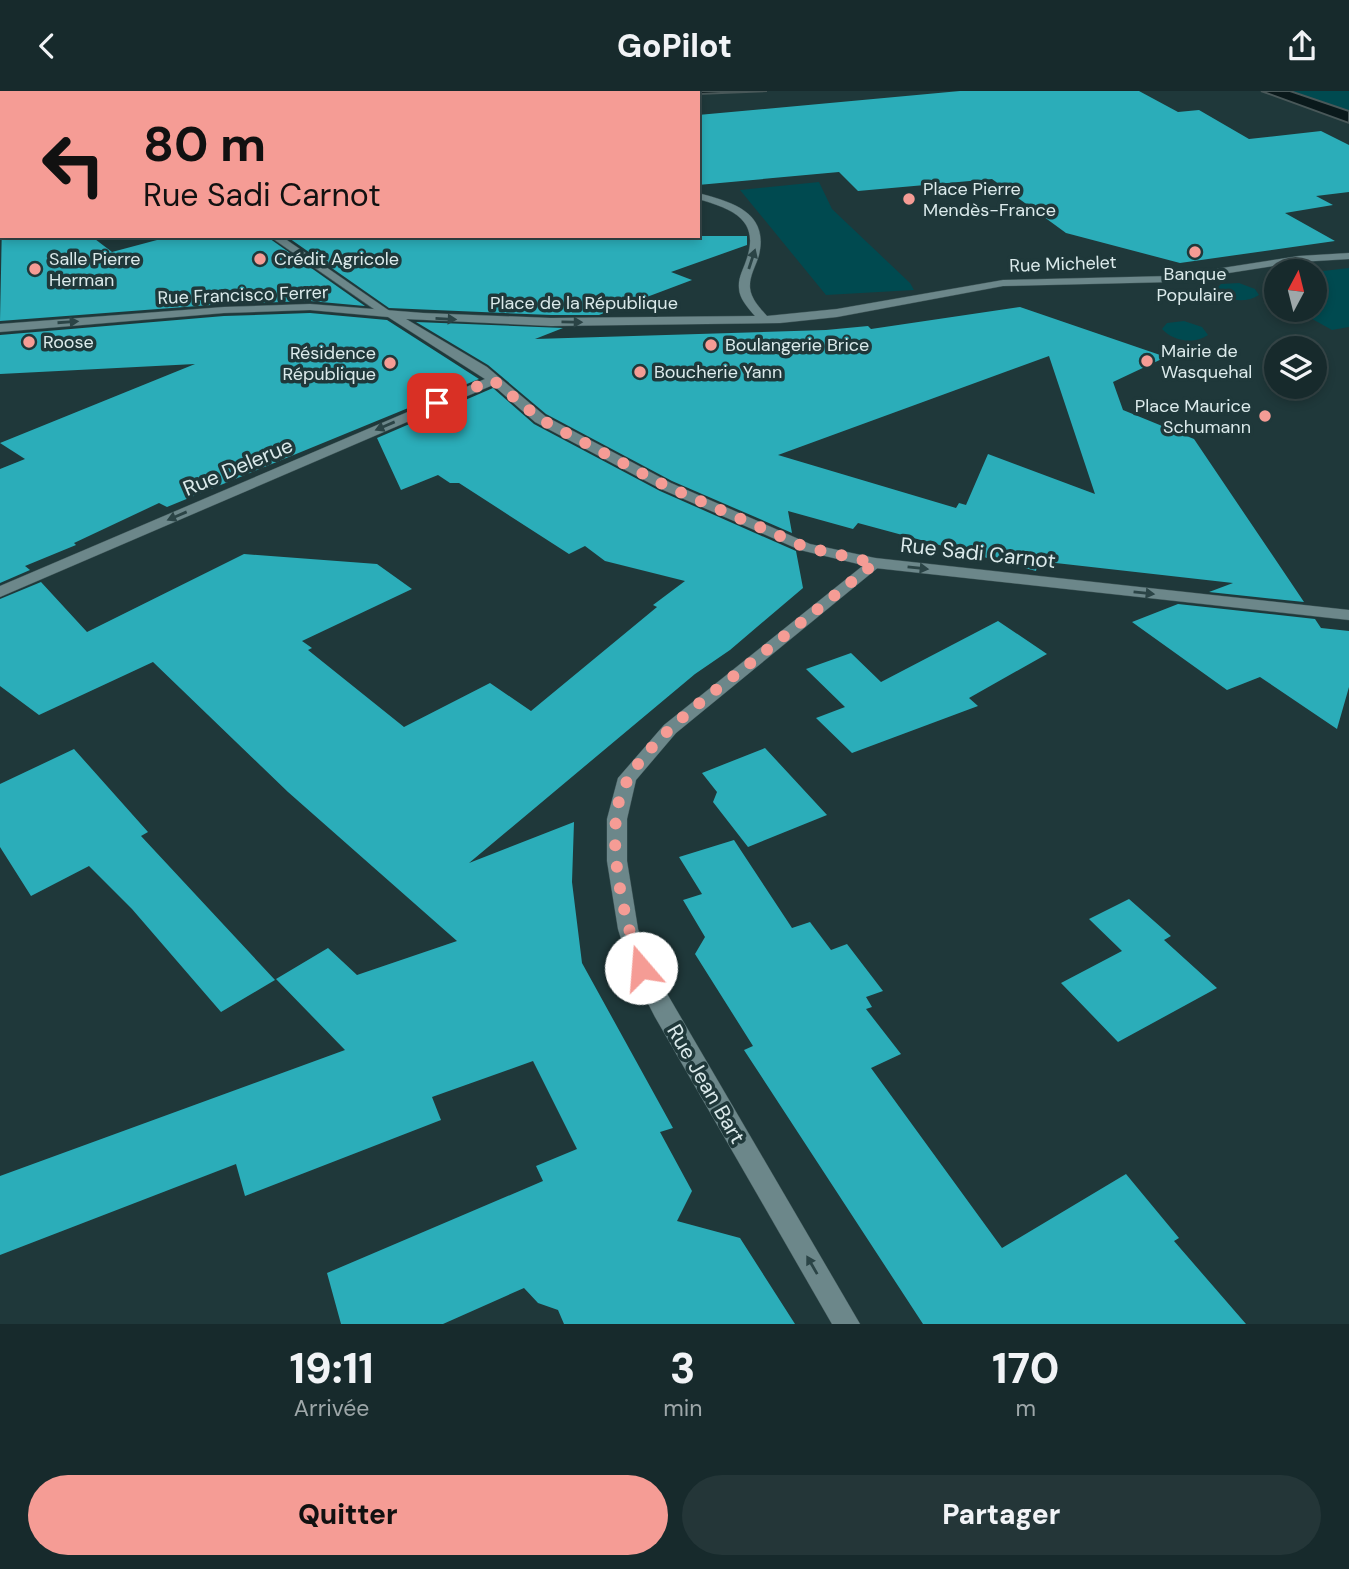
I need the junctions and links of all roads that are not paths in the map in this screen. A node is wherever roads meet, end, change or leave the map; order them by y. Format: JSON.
{"nodes":[{"id":1,"x":700,"y":197,"type":"edge"},
{"id":2,"x":277,"y":238,"type":"edge"},
{"id":3,"x":1349,"y":255,"type":"edge"},
{"id":4,"x":361,"y":311,"type":"joint"},
{"id":5,"x":388,"y":314,"type":"junction"},
{"id":6,"x":780,"y":319,"type":"joint"},
{"id":7,"x":764,"y":320,"type":"junction"},
{"id":8,"x":0,"y":328,"type":"edge"},
{"id":9,"x":488,"y":375,"type":"junction"},
{"id":10,"x":875,"y":563,"type":"junction"},
{"id":11,"x":0,"y":592,"type":"edge"},
{"id":12,"x":1349,"y":615,"type":"edge"},
{"id":13,"x":847,"y":1324,"type":"edge"}],
"edges":[{"from":7,"to":1,"type":"street","one_way":true},
{"from":2,"to":5,"type":"street","name":"Place de la République"},
{"from":3,"to":6,"type":"street","name":"Rue Michelet"},
{"from":4,"to":5,"type":"street","name":"Place de la République"},
{"from":8,"to":4,"type":"street","name":"Rue Francisco Ferrer","one_way":true},
{"from":5,"to":7,"type":"street","name":"Place de la République","one_way":true},
{"from":5,"to":9,"type":"street","name":"Place de la République"},
{"from":6,"to":7,"type":"street","name":"Place de la République"},
{"from":9,"to":10,"type":"street","name":"Rue Sadi Carnot"},
{"from":9,"to":11,"type":"street","name":"Rue Delerue","one_way":true},
{"from":10,"to":12,"type":"street","name":"Rue Sadi Carnot","one_way":true},
{"from":13,"to":10,"type":"street","name":"Rue Jean Bart","one_way":true}]}
